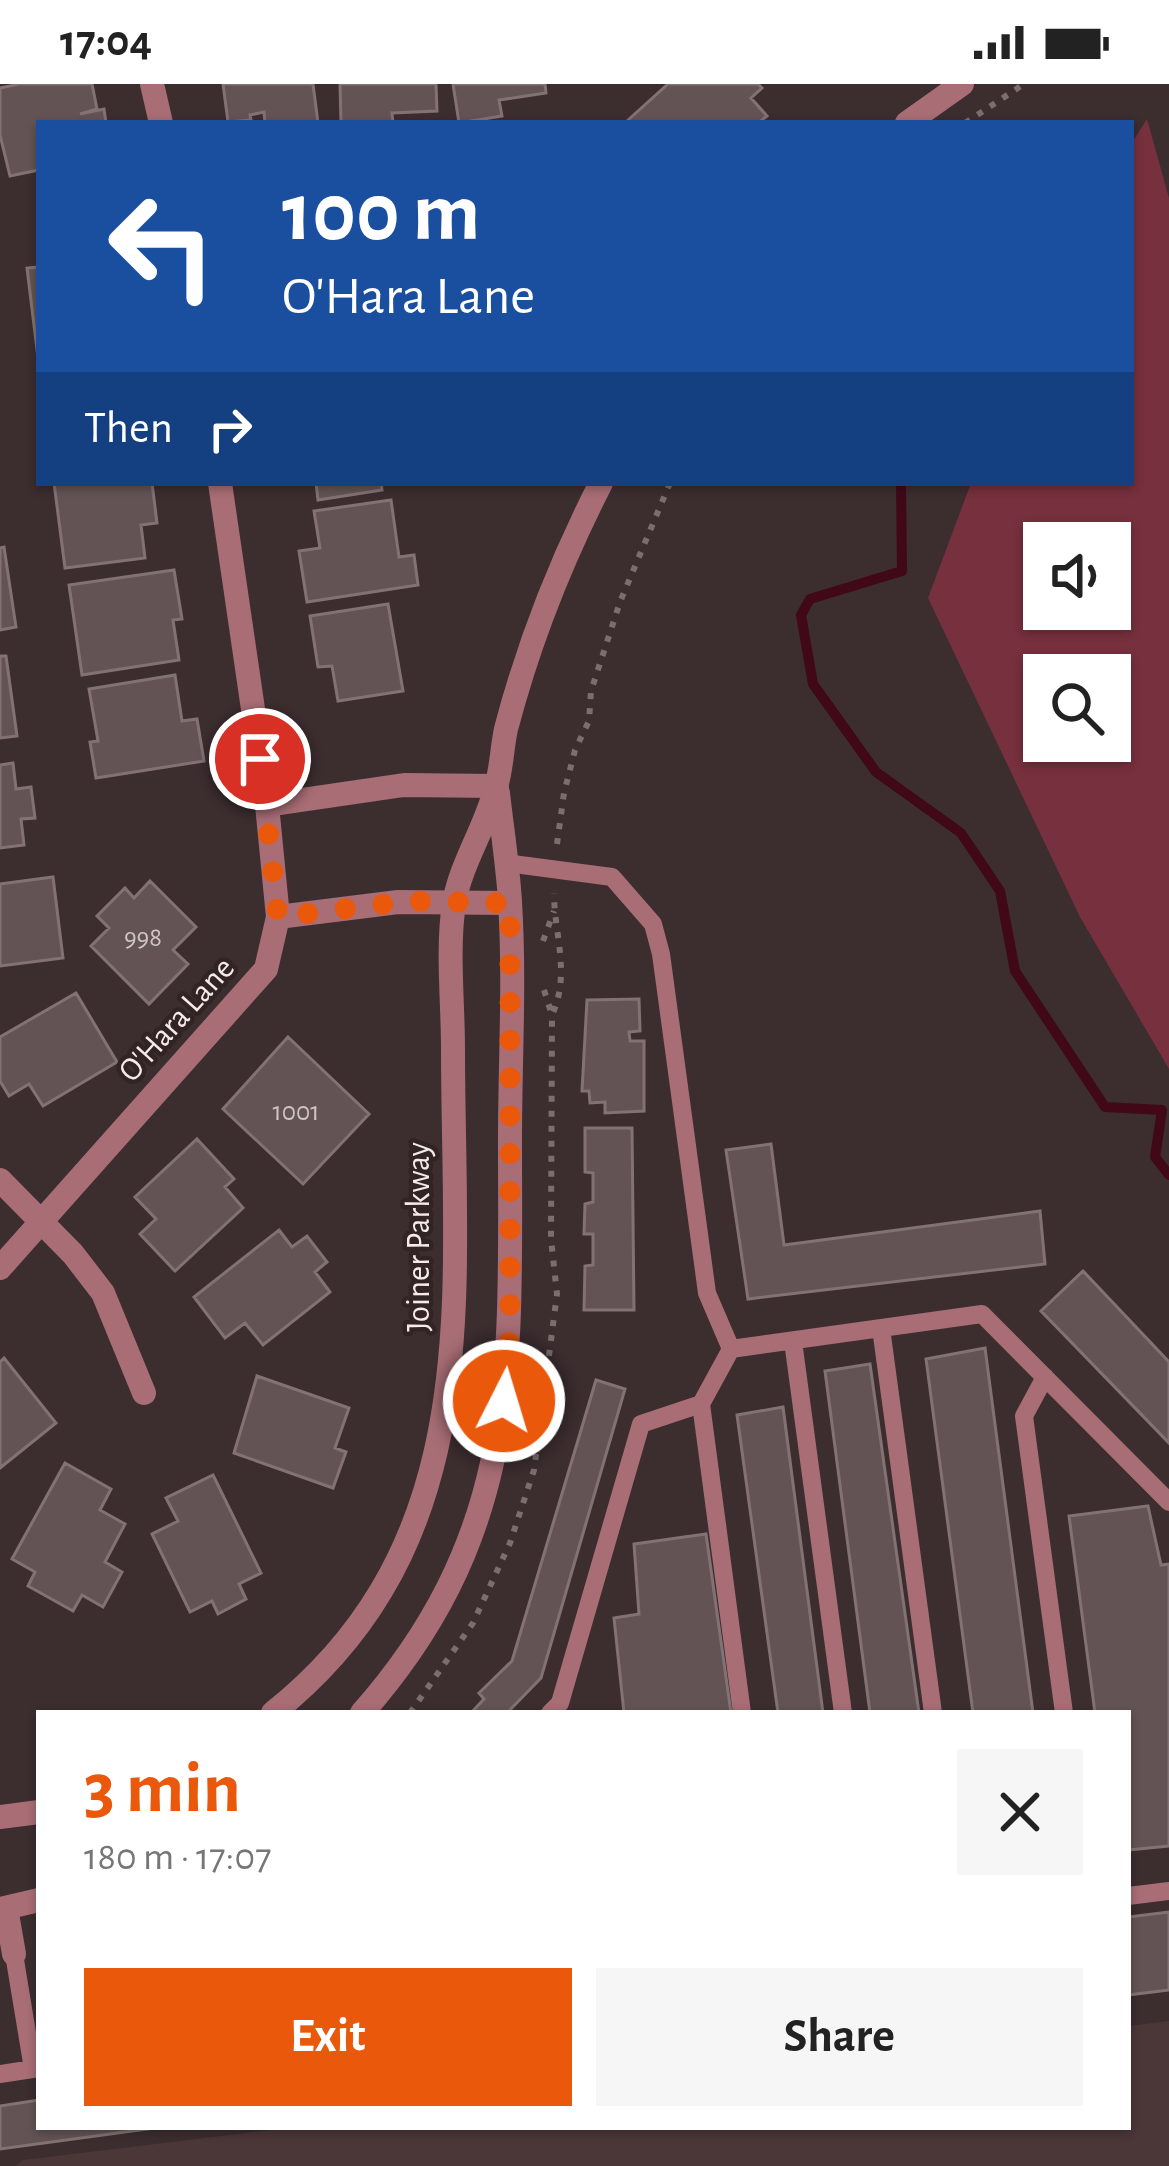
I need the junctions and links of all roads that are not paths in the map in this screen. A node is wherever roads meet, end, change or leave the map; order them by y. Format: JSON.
{"nodes":[{"id":1,"x":152,"y":84,"type":"edge"},
{"id":2,"x":962,"y":84,"type":"edge"},
{"id":3,"x":160,"y":120,"type":"edge"},
{"id":4,"x":911,"y":120,"type":"edge"},
{"id":5,"x":220,"y":486,"type":"edge"},
{"id":6,"x":600,"y":486,"type":"edge"},
{"id":7,"x":497,"y":786,"type":"junction"},
{"id":8,"x":266,"y":805,"type":"junction"},
{"id":9,"x":506,"y":863,"type":"junction"},
{"id":10,"x":454,"y":901,"type":"junction"},
{"id":11,"x":510,"y":903,"type":"junction"},
{"id":12,"x":278,"y":917,"type":"junction"},
{"id":13,"x":0,"y":1180,"type":"edge"},
{"id":14,"x":43,"y":1221,"type":"junction"},
{"id":15,"x":0,"y":1268,"type":"edge"},
{"id":16,"x":881,"y":1328,"type":"junction"},
{"id":17,"x":793,"y":1341,"type":"junction"},
{"id":18,"x":731,"y":1349,"type":"junction"},
{"id":19,"x":1045,"y":1377,"type":"junction"},
{"id":20,"x":144,"y":1394,"type":"dead end"},
{"id":21,"x":701,"y":1404,"type":"junction"},
{"id":22,"x":1169,"y":1502,"type":"edge"},
{"id":23,"x":277,"y":1710,"type":"edge"},
{"id":24,"x":365,"y":1710,"type":"edge"},
{"id":25,"x":553,"y":1710,"type":"edge"},
{"id":26,"x":742,"y":1710,"type":"edge"},
{"id":27,"x":843,"y":1710,"type":"edge"},
{"id":28,"x":933,"y":1710,"type":"edge"},
{"id":29,"x":1064,"y":1710,"type":"edge"},
{"id":30,"x":36,"y":1812,"type":"edge"},
{"id":31,"x":0,"y":1817,"type":"edge"},
{"id":32,"x":1169,"y":1891,"type":"edge"},
{"id":33,"x":1131,"y":1896,"type":"edge"},
{"id":34,"x":36,"y":1901,"type":"edge"},
{"id":35,"x":3,"y":1909,"type":"edge"},
{"id":36,"x":14,"y":1954,"type":"joint"},
{"id":37,"x":36,"y":2068,"type":"edge"},
{"id":38,"x":0,"y":2074,"type":"edge"}],
"edges":[{"from":1,"to":3,"type":"street"},
{"from":2,"to":4,"type":"street"},
{"from":5,"to":8,"type":"street"},
{"from":6,"to":7,"type":"street","name":"Joiner Parkway"},
{"from":7,"to":8,"type":"street"},
{"from":7,"to":9,"type":"street","name":"Joiner Parkway"},
{"from":7,"to":10,"type":"street","name":"Joiner Parkway"},
{"from":8,"to":12,"type":"street"},
{"from":9,"to":11,"type":"street","name":"Joiner Parkway"},
{"from":9,"to":18,"type":"lane"},
{"from":10,"to":11,"type":"street"},
{"from":10,"to":12,"type":"street"},
{"from":10,"to":23,"type":"street","name":"Joiner Parkway"},
{"from":11,"to":24,"type":"street","name":"Joiner Parkway"},
{"from":12,"to":14,"type":"street","name":"O'Hara Lane"},
{"from":13,"to":14,"type":"street"},
{"from":14,"to":15,"type":"street","name":"O'Hara Lane"},
{"from":14,"to":20,"type":"street"},
{"from":16,"to":17,"type":"lane"},
{"from":16,"to":19,"type":"lane"},
{"from":16,"to":28,"type":"lane"},
{"from":17,"to":18,"type":"lane"},
{"from":17,"to":27,"type":"lane"},
{"from":18,"to":21,"type":"lane"},
{"from":19,"to":22,"type":"lane"},
{"from":19,"to":29,"type":"lane"},
{"from":21,"to":25,"type":"lane"},
{"from":21,"to":26,"type":"lane"},
{"from":30,"to":31,"type":"street"},
{"from":32,"to":33,"type":"lane"},
{"from":34,"to":35,"type":"street"},
{"from":35,"to":36,"type":"street"},
{"from":36,"to":37,"type":"lane"},
{"from":37,"to":38,"type":"lane"}]}
